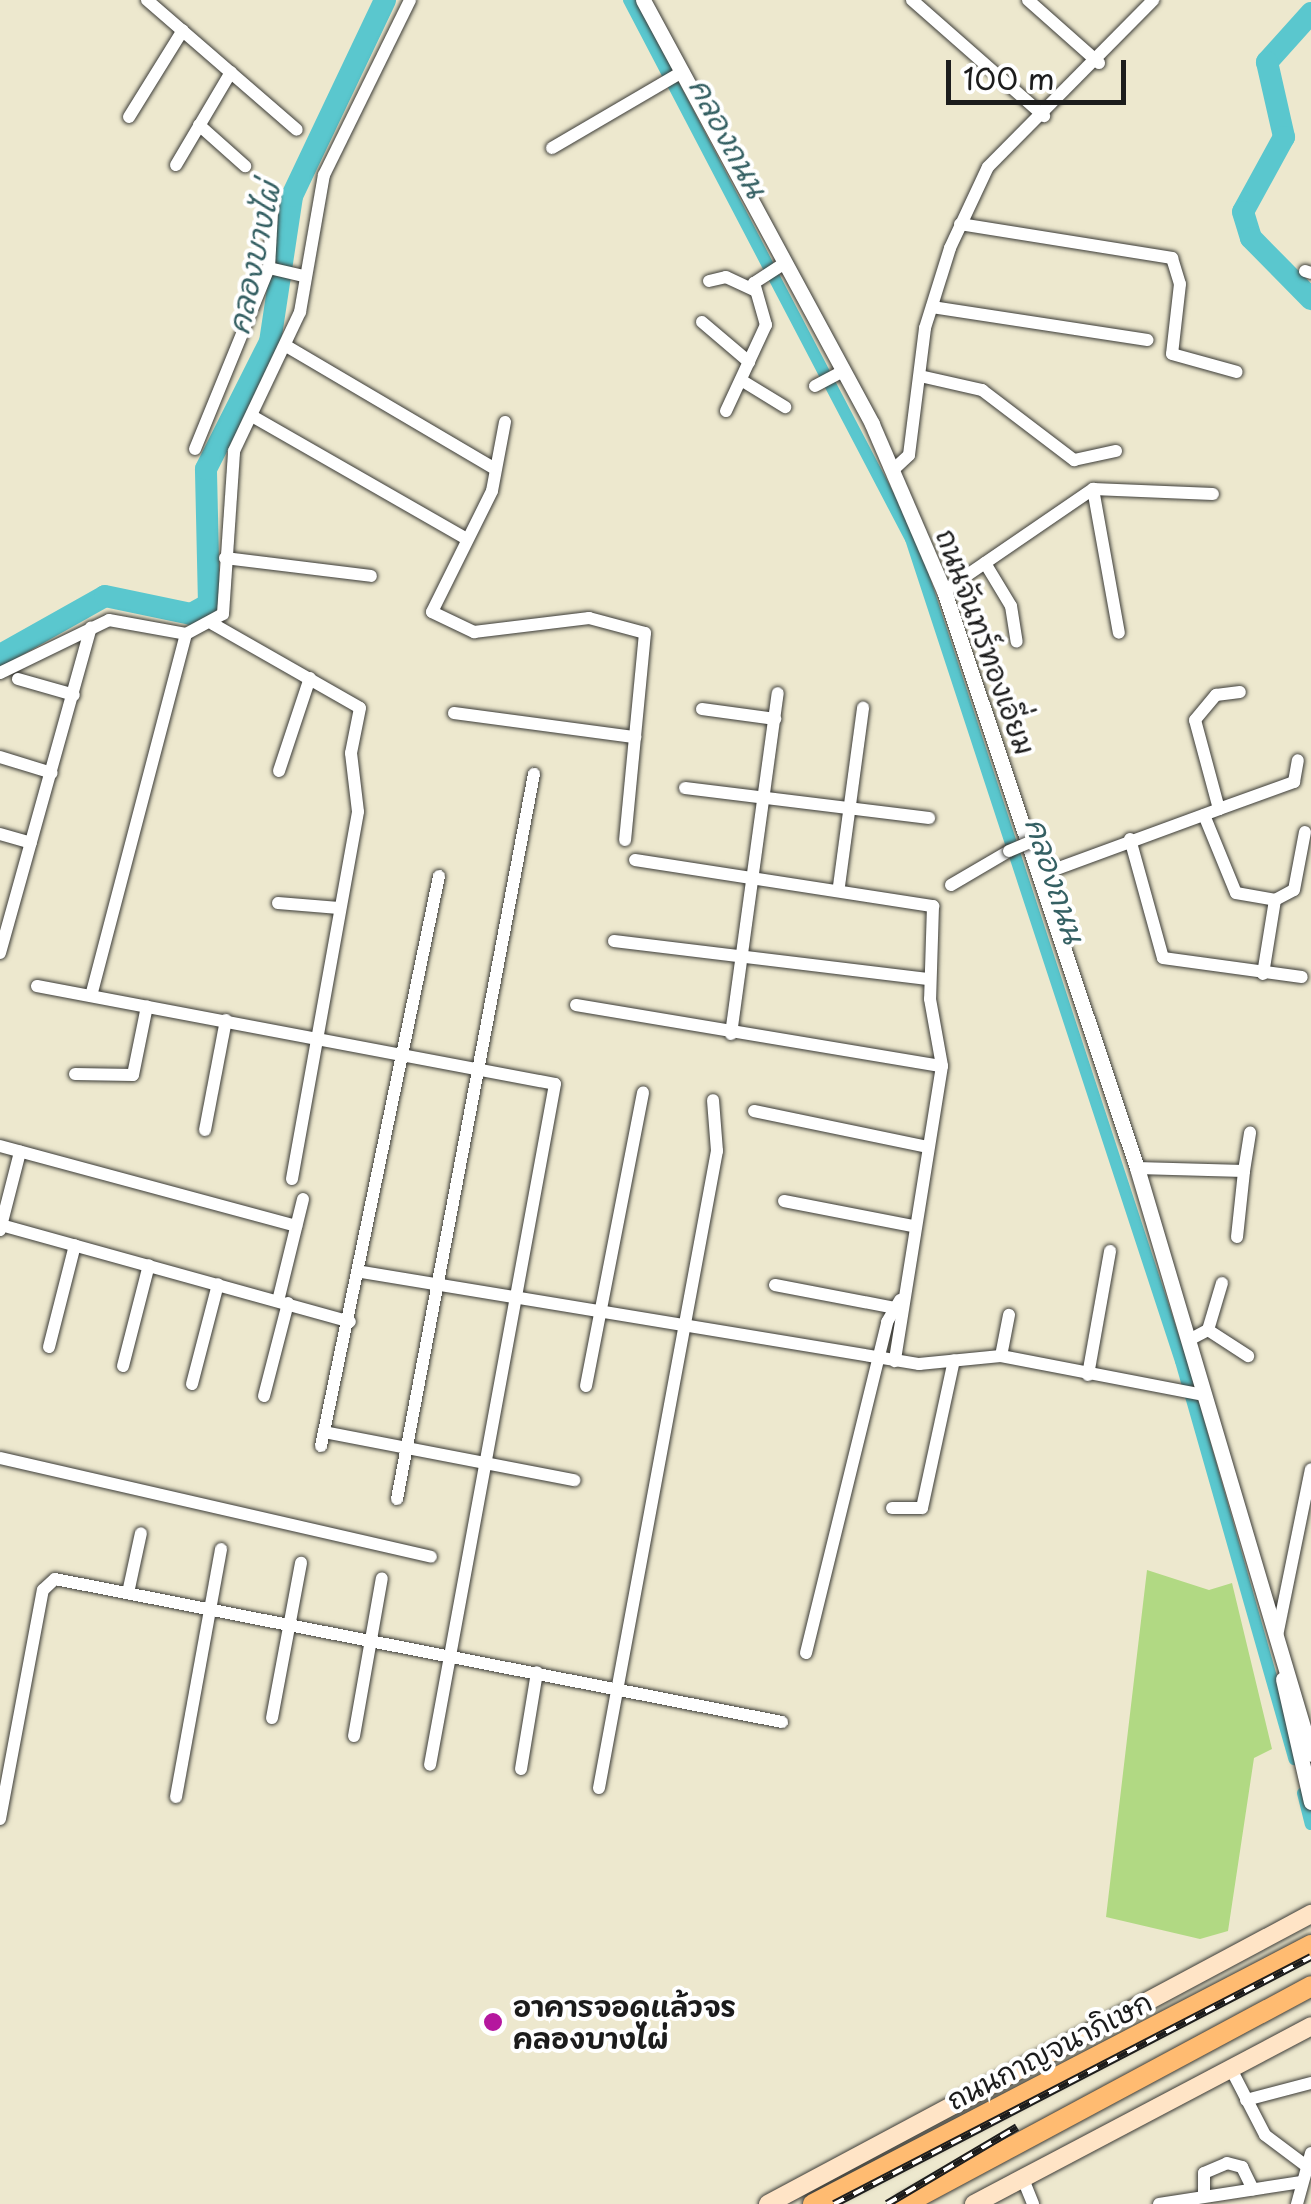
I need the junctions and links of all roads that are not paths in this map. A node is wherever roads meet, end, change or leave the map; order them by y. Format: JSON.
{"nodes":[{"id":1,"x":147,"y":0,"type":"edge"},
{"id":2,"x":410,"y":0,"type":"edge"},
{"id":3,"x":643,"y":0,"type":"edge"},
{"id":4,"x":912,"y":0,"type":"edge"},
{"id":5,"x":1028,"y":0,"type":"edge"},
{"id":6,"x":1153,"y":0,"type":"edge"},
{"id":7,"x":183,"y":30,"type":"junction"},
{"id":8,"x":1099,"y":63,"type":"junction"},
{"id":9,"x":231,"y":72,"type":"junction"},
{"id":10,"x":679,"y":73,"type":"junction"},
{"id":11,"x":1044,"y":116,"type":"junction"},
{"id":12,"x":129,"y":117,"type":"dead end"},
{"id":13,"x":199,"y":126,"type":"junction"},
{"id":14,"x":297,"y":130,"type":"dead end"},
{"id":15,"x":552,"y":148,"type":"dead end"},
{"id":16,"x":176,"y":165,"type":"dead end"},
{"id":17,"x":245,"y":166,"type":"dead end"},
{"id":18,"x":273,"y":195,"type":"dead end"},
{"id":19,"x":960,"y":224,"type":"junction"},
{"id":20,"x":781,"y":265,"type":"junction"},
{"id":21,"x":270,"y":269,"type":"junction"},
{"id":22,"x":303,"y":276,"type":"junction"},
{"id":23,"x":709,"y":282,"type":"dead end"},
{"id":24,"x":757,"y":283,"type":"junction"},
{"id":25,"x":932,"y":307,"type":"junction"},
{"id":26,"x":702,"y":322,"type":"dead end"},
{"id":27,"x":1147,"y":340,"type":"dead end"},
{"id":28,"x":288,"y":348,"type":"junction"},
{"id":29,"x":750,"y":362,"type":"junction"},
{"id":30,"x":1237,"y":372,"type":"dead end"},
{"id":31,"x":841,"y":373,"type":"junction"},
{"id":32,"x":920,"y":376,"type":"junction"},
{"id":33,"x":741,"y":380,"type":"junction"},
{"id":34,"x":815,"y":386,"type":"dead end"},
{"id":35,"x":786,"y":407,"type":"dead end"},
{"id":36,"x":726,"y":410,"type":"dead end"},
{"id":37,"x":252,"y":416,"type":"junction"},
{"id":38,"x":505,"y":422,"type":"dead end"},
{"id":39,"x":195,"y":448,"type":"dead end"},
{"id":40,"x":1116,"y":451,"type":"dead end"},
{"id":41,"x":492,"y":466,"type":"junction"},
{"id":42,"x":893,"y":470,"type":"junction"},
{"id":43,"x":1094,"y":489,"type":"junction"},
{"id":44,"x":1213,"y":494,"type":"dead end"},
{"id":45,"x":467,"y":539,"type":"junction"},
{"id":46,"x":226,"y":558,"type":"junction"},
{"id":47,"x":986,"y":563,"type":"junction"},
{"id":48,"x":371,"y":576,"type":"dead end"},
{"id":49,"x":944,"y":591,"type":"junction"},
{"id":50,"x":213,"y":624,"type":"junction"},
{"id":51,"x":91,"y":628,"type":"junction"},
{"id":52,"x":1120,"y":633,"type":"dead end"},
{"id":53,"x":186,"y":634,"type":"junction"},
{"id":54,"x":1017,"y":642,"type":"dead end"},
{"id":55,"x":0,"y":673,"type":"edge"},
{"id":56,"x":310,"y":678,"type":"junction"},
{"id":57,"x":18,"y":679,"type":"dead end"},
{"id":58,"x":1240,"y":692,"type":"dead end"},
{"id":59,"x":778,"y":693,"type":"dead end"},
{"id":60,"x":74,"y":695,"type":"junction"},
{"id":61,"x":863,"y":708,"type":"dead end"},
{"id":62,"x":702,"y":709,"type":"dead end"},
{"id":63,"x":454,"y":712,"type":"dead end"},
{"id":64,"x":774,"y":719,"type":"junction"},
{"id":65,"x":635,"y":737,"type":"junction"},
{"id":66,"x":0,"y":757,"type":"edge"},
{"id":67,"x":1298,"y":760,"type":"dead end"},
{"id":68,"x":279,"y":771,"type":"dead end"},
{"id":69,"x":52,"y":772,"type":"junction"},
{"id":70,"x":534,"y":774,"type":"dead end"},
{"id":71,"x":685,"y":788,"type":"dead end"},
{"id":72,"x":762,"y":798,"type":"junction"},
{"id":73,"x":850,"y":808,"type":"junction"},
{"id":74,"x":1219,"y":809,"type":"junction"},
{"id":75,"x":1204,"y":814,"type":"junction"},
{"id":76,"x":929,"y":818,"type":"dead end"},
{"id":77,"x":1306,"y":832,"type":"dead end"},
{"id":78,"x":0,"y":834,"type":"edge"},
{"id":79,"x":1130,"y":839,"type":"junction"},
{"id":80,"x":625,"y":840,"type":"dead end"},
{"id":81,"x":31,"y":843,"type":"junction"},
{"id":82,"x":1031,"y":845,"type":"junction"},
{"id":83,"x":635,"y":860,"type":"dead end"},
{"id":84,"x":1040,"y":874,"type":"junction"},
{"id":85,"x":751,"y":875,"type":"junction"},
{"id":86,"x":439,"y":876,"type":"dead end"},
{"id":87,"x":951,"y":885,"type":"dead end"},
{"id":88,"x":839,"y":886,"type":"junction"},
{"id":89,"x":1275,"y":900,"type":"junction"},
{"id":90,"x":278,"y":903,"type":"dead end"},
{"id":91,"x":340,"y":908,"type":"junction"},
{"id":92,"x":6,"y":910,"type":"edge"},
{"id":93,"x":614,"y":941,"type":"dead end"},
{"id":94,"x":0,"y":952,"type":"edge"},
{"id":95,"x":740,"y":956,"type":"junction"},
{"id":96,"x":1263,"y":974,"type":"junction"},
{"id":97,"x":1302,"y":977,"type":"dead end"},
{"id":98,"x":930,"y":979,"type":"junction"},
{"id":99,"x":37,"y":986,"type":"dead end"},
{"id":100,"x":91,"y":996,"type":"junction"},
{"id":101,"x":147,"y":1006,"type":"junction"},
{"id":102,"x":576,"y":1006,"type":"dead end"},
{"id":103,"x":226,"y":1020,"type":"junction"},
{"id":104,"x":731,"y":1034,"type":"junction"},
{"id":105,"x":314,"y":1037,"type":"junction"},
{"id":106,"x":404,"y":1052,"type":"junction"},
{"id":107,"x":942,"y":1066,"type":"junction"},
{"id":108,"x":478,"y":1067,"type":"junction"},
{"id":109,"x":76,"y":1074,"type":"dead end"},
{"id":110,"x":643,"y":1092,"type":"dead end"},
{"id":111,"x":713,"y":1100,"type":"dead end"},
{"id":112,"x":754,"y":1110,"type":"dead end"},
{"id":113,"x":206,"y":1130,"type":"dead end"},
{"id":114,"x":1250,"y":1132,"type":"dead end"},
{"id":115,"x":0,"y":1146,"type":"edge"},
{"id":116,"x":928,"y":1147,"type":"junction"},
{"id":117,"x":20,"y":1152,"type":"junction"},
{"id":118,"x":1137,"y":1168,"type":"junction"},
{"id":119,"x":1244,"y":1171,"type":"junction"},
{"id":120,"x":292,"y":1179,"type":"dead end"},
{"id":121,"x":303,"y":1199,"type":"dead end"},
{"id":122,"x":784,"y":1201,"type":"dead end"},
{"id":123,"x":296,"y":1226,"type":"junction"},
{"id":124,"x":913,"y":1226,"type":"junction"},
{"id":125,"x":1,"y":1227,"type":"edge"},
{"id":126,"x":1237,"y":1237,"type":"dead end"},
{"id":127,"x":75,"y":1245,"type":"junction"},
{"id":128,"x":1110,"y":1251,"type":"dead end"},
{"id":129,"x":149,"y":1265,"type":"junction"},
{"id":130,"x":362,"y":1272,"type":"junction"},
{"id":131,"x":436,"y":1281,"type":"junction"},
{"id":132,"x":1222,"y":1283,"type":"dead end"},
{"id":133,"x":218,"y":1284,"type":"junction"},
{"id":134,"x":775,"y":1284,"type":"dead end"},
{"id":135,"x":522,"y":1292,"type":"junction"},
{"id":136,"x":283,"y":1302,"type":"junction"},
{"id":137,"x":898,"y":1305,"type":"junction"},
{"id":138,"x":604,"y":1306,"type":"junction"},
{"id":139,"x":1009,"y":1315,"type":"dead end"},
{"id":140,"x":686,"y":1320,"type":"junction"},
{"id":141,"x":350,"y":1322,"type":"junction"},
{"id":142,"x":1208,"y":1330,"type":"junction"},
{"id":143,"x":1189,"y":1340,"type":"junction"},
{"id":144,"x":49,"y":1347,"type":"dead end"},
{"id":145,"x":1001,"y":1356,"type":"junction"},
{"id":146,"x":1248,"y":1356,"type":"dead end"},
{"id":147,"x":888,"y":1359,"type":"junction"},
{"id":148,"x":954,"y":1360,"type":"junction"},
{"id":149,"x":124,"y":1366,"type":"dead end"},
{"id":150,"x":1088,"y":1375,"type":"junction"},
{"id":151,"x":192,"y":1384,"type":"dead end"},
{"id":152,"x":586,"y":1386,"type":"dead end"},
{"id":153,"x":1198,"y":1394,"type":"junction"},
{"id":154,"x":264,"y":1396,"type":"dead end"},
{"id":155,"x":406,"y":1450,"type":"junction"},
{"id":156,"x":0,"y":1458,"type":"edge"},
{"id":157,"x":485,"y":1465,"type":"junction"},
{"id":158,"x":1311,"y":1469,"type":"edge"},
{"id":159,"x":574,"y":1480,"type":"dead end"},
{"id":160,"x":397,"y":1499,"type":"dead end"},
{"id":161,"x":892,"y":1508,"type":"dead end"},
{"id":162,"x":140,"y":1533,"type":"dead end"},
{"id":163,"x":222,"y":1550,"type":"dead end"},
{"id":164,"x":431,"y":1557,"type":"dead end"},
{"id":165,"x":301,"y":1563,"type":"dead end"},
{"id":166,"x":382,"y":1578,"type":"dead end"},
{"id":167,"x":128,"y":1593,"type":"junction"},
{"id":168,"x":208,"y":1610,"type":"junction"},
{"id":169,"x":288,"y":1626,"type":"junction"},
{"id":170,"x":1277,"y":1636,"type":"junction"},
{"id":171,"x":369,"y":1641,"type":"junction"},
{"id":172,"x":806,"y":1653,"type":"dead end"},
{"id":173,"x":1282,"y":1655,"type":"junction"},
{"id":174,"x":448,"y":1656,"type":"junction"},
{"id":175,"x":536,"y":1672,"type":"junction"},
{"id":176,"x":616,"y":1687,"type":"junction"},
{"id":177,"x":272,"y":1718,"type":"dead end"},
{"id":178,"x":782,"y":1722,"type":"dead end"},
{"id":179,"x":354,"y":1736,"type":"dead end"},
{"id":180,"x":1311,"y":1754,"type":"edge"},
{"id":181,"x":430,"y":1765,"type":"dead end"},
{"id":182,"x":520,"y":1769,"type":"dead end"},
{"id":183,"x":599,"y":1788,"type":"dead end"},
{"id":184,"x":176,"y":1797,"type":"dead end"},
{"id":185,"x":1311,"y":1802,"type":"edge"},
{"id":186,"x":0,"y":1819,"type":"edge"},
{"id":187,"x":1311,"y":1914,"type":"edge"},
{"id":188,"x":1311,"y":1945,"type":"edge"},
{"id":189,"x":1311,"y":1986,"type":"edge"},
{"id":190,"x":1311,"y":2026,"type":"edge"},
{"id":191,"x":1230,"y":2068,"type":"junction"},
{"id":192,"x":1311,"y":2084,"type":"edge"},
{"id":193,"x":1246,"y":2100,"type":"junction"},
{"id":194,"x":1308,"y":2159,"type":"edge"},
{"id":195,"x":863,"y":2177,"type":"junction"},
{"id":196,"x":1023,"y":2179,"type":"junction"},
{"id":197,"x":1302,"y":2182,"type":"junction"},
{"id":198,"x":1253,"y":2190,"type":"junction"},
{"id":199,"x":1204,"y":2196,"type":"junction"},
{"id":200,"x":768,"y":2204,"type":"edge"},
{"id":201,"x":792,"y":2204,"type":"edge"},
{"id":202,"x":813,"y":2204,"type":"edge"},
{"id":203,"x":905,"y":2204,"type":"edge"},
{"id":204,"x":974,"y":2204,"type":"edge"},
{"id":205,"x":1033,"y":2204,"type":"edge"},
{"id":206,"x":1158,"y":2204,"type":"edge"},
{"id":207,"x":1297,"y":2204,"type":"edge"}],
"edges":[{"from":1,"to":7,"type":"street"},
{"from":2,"to":22,"type":"street"},
{"from":3,"to":10,"type":"street","name":"ถนนจันทร์ทองเอี่ยม"},
{"from":4,"to":11,"type":"street"},
{"from":5,"to":8,"type":"street"},
{"from":6,"to":8,"type":"street"},
{"from":7,"to":9,"type":"street"},
{"from":7,"to":12,"type":"street"},
{"from":8,"to":11,"type":"street"},
{"from":9,"to":13,"type":"street"},
{"from":9,"to":14,"type":"street"},
{"from":10,"to":15,"type":"street"},
{"from":10,"to":20,"type":"street","name":"ถนนจันทร์ทองเอี่ยม"},
{"from":11,"to":19,"type":"street"},
{"from":13,"to":16,"type":"street"},
{"from":13,"to":17,"type":"street"},
{"from":18,"to":21,"type":"street"},
{"from":19,"to":25,"type":"street"},
{"from":19,"to":30,"type":"street"},
{"from":20,"to":24,"type":"street"},
{"from":20,"to":31,"type":"street","name":"ถนนจันทร์ทองเอี่ยม"},
{"from":21,"to":22,"type":"street"},
{"from":21,"to":39,"type":"street"},
{"from":22,"to":28,"type":"street"},
{"from":23,"to":24,"type":"street"},
{"from":24,"to":29,"type":"street"},
{"from":25,"to":27,"type":"street"},
{"from":25,"to":32,"type":"street"},
{"from":26,"to":29,"type":"street"},
{"from":28,"to":37,"type":"street"},
{"from":28,"to":41,"type":"street"},
{"from":29,"to":33,"type":"street"},
{"from":31,"to":34,"type":"street"},
{"from":31,"to":42,"type":"street","name":"ถนนจันทร์ทองเอี่ยม"},
{"from":32,"to":40,"type":"street"},
{"from":32,"to":42,"type":"street"},
{"from":33,"to":35,"type":"street"},
{"from":33,"to":36,"type":"street"},
{"from":37,"to":45,"type":"street"},
{"from":37,"to":46,"type":"street"},
{"from":38,"to":41,"type":"street"},
{"from":41,"to":45,"type":"street"},
{"from":42,"to":49,"type":"street","name":"ถนนจันทร์ทองเอี่ยม"},
{"from":43,"to":44,"type":"street"},
{"from":43,"to":47,"type":"street"},
{"from":43,"to":52,"type":"street"},
{"from":45,"to":65,"type":"street"},
{"from":46,"to":48,"type":"street"},
{"from":46,"to":50,"type":"street"},
{"from":47,"to":49,"type":"street"},
{"from":47,"to":54,"type":"street"},
{"from":49,"to":82,"type":"street","name":"ถนนจันทร์ทองเอี่ยม"},
{"from":50,"to":53,"type":"street"},
{"from":50,"to":56,"type":"street"},
{"from":51,"to":53,"type":"street"},
{"from":51,"to":55,"type":"street"},
{"from":51,"to":60,"type":"street"},
{"from":53,"to":100,"type":"street"},
{"from":56,"to":68,"type":"street"},
{"from":56,"to":91,"type":"street"},
{"from":57,"to":60,"type":"street"},
{"from":58,"to":74,"type":"street"},
{"from":59,"to":64,"type":"street"},
{"from":60,"to":69,"type":"street"},
{"from":61,"to":73,"type":"street"},
{"from":62,"to":64,"type":"street"},
{"from":63,"to":65,"type":"street"},
{"from":64,"to":72,"type":"street"},
{"from":65,"to":80,"type":"street"},
{"from":66,"to":69,"type":"street"},
{"from":67,"to":74,"type":"street"},
{"from":69,"to":81,"type":"street"},
{"from":70,"to":108,"type":"street"},
{"from":71,"to":72,"type":"street"},
{"from":72,"to":73,"type":"street"},
{"from":72,"to":85,"type":"street"},
{"from":73,"to":76,"type":"street"},
{"from":73,"to":88,"type":"street"},
{"from":74,"to":75,"type":"street"},
{"from":75,"to":79,"type":"street"},
{"from":75,"to":89,"type":"street"},
{"from":77,"to":89,"type":"street"},
{"from":78,"to":81,"type":"street"},
{"from":79,"to":84,"type":"street"},
{"from":79,"to":96,"type":"street"},
{"from":81,"to":92,"type":"street"},
{"from":82,"to":84,"type":"street","name":"ถนนจันทร์ทองเอี่ยม"},
{"from":82,"to":87,"type":"street","bridge":true},
{"from":83,"to":85,"type":"street"},
{"from":84,"to":118,"type":"street","name":"ถนนจันทร์ทองเอี่ยม"},
{"from":85,"to":88,"type":"street"},
{"from":85,"to":95,"type":"street"},
{"from":86,"to":106,"type":"street"},
{"from":88,"to":98,"type":"street"},
{"from":89,"to":96,"type":"street"},
{"from":90,"to":91,"type":"street"},
{"from":91,"to":105,"type":"street"},
{"from":92,"to":94,"type":"street"},
{"from":93,"to":95,"type":"street"},
{"from":95,"to":98,"type":"street"},
{"from":95,"to":104,"type":"street"},
{"from":96,"to":97,"type":"street"},
{"from":98,"to":107,"type":"street"},
{"from":99,"to":100,"type":"street"},
{"from":100,"to":101,"type":"street"},
{"from":101,"to":103,"type":"street"},
{"from":101,"to":109,"type":"street"},
{"from":102,"to":104,"type":"street"},
{"from":103,"to":105,"type":"street"},
{"from":103,"to":113,"type":"street"},
{"from":104,"to":107,"type":"street"},
{"from":105,"to":106,"type":"street"},
{"from":105,"to":120,"type":"street"},
{"from":106,"to":108,"type":"street"},
{"from":106,"to":130,"type":"street"},
{"from":107,"to":116,"type":"street"},
{"from":108,"to":131,"type":"street"},
{"from":108,"to":135,"type":"street"},
{"from":110,"to":138,"type":"street"},
{"from":111,"to":140,"type":"street"},
{"from":112,"to":116,"type":"street"},
{"from":114,"to":119,"type":"street"},
{"from":115,"to":117,"type":"street"},
{"from":116,"to":124,"type":"street"},
{"from":117,"to":123,"type":"street"},
{"from":117,"to":125,"type":"street"},
{"from":118,"to":119,"type":"street"},
{"from":118,"to":143,"type":"street","name":"ถนนจันทร์ทองเอี่ยม"},
{"from":119,"to":126,"type":"street"},
{"from":121,"to":123,"type":"street"},
{"from":122,"to":124,"type":"street"},
{"from":123,"to":136,"type":"street"},
{"from":124,"to":137,"type":"street"},
{"from":125,"to":127,"type":"street"},
{"from":127,"to":129,"type":"street"},
{"from":127,"to":144,"type":"street"},
{"from":128,"to":150,"type":"street"},
{"from":129,"to":133,"type":"street"},
{"from":129,"to":149,"type":"street"},
{"from":130,"to":131,"type":"street"},
{"from":130,"to":141,"type":"street"},
{"from":131,"to":135,"type":"street"},
{"from":131,"to":155,"type":"street"},
{"from":132,"to":142,"type":"street"},
{"from":133,"to":136,"type":"street"},
{"from":133,"to":151,"type":"street"},
{"from":134,"to":137,"type":"street"},
{"from":135,"to":138,"type":"street"},
{"from":135,"to":157,"type":"street"},
{"from":136,"to":141,"type":"street"},
{"from":136,"to":154,"type":"street"},
{"from":137,"to":147,"type":"street"},
{"from":138,"to":140,"type":"street"},
{"from":138,"to":152,"type":"street"},
{"from":139,"to":145,"type":"street"},
{"from":140,"to":147,"type":"street"},
{"from":140,"to":176,"type":"street"},
{"from":141,"to":155,"type":"street"},
{"from":142,"to":143,"type":"street"},
{"from":142,"to":146,"type":"street"},
{"from":143,"to":153,"type":"street","name":"ถนนจันทร์ทองเอี่ยม"},
{"from":145,"to":148,"type":"street"},
{"from":145,"to":150,"type":"street"},
{"from":147,"to":148,"type":"street"},
{"from":147,"to":172,"type":"street"},
{"from":148,"to":161,"type":"street"},
{"from":150,"to":153,"type":"street"},
{"from":153,"to":170,"type":"street","name":"ถนนจันทร์ทองเอี่ยม"},
{"from":155,"to":157,"type":"street"},
{"from":155,"to":160,"type":"street"},
{"from":156,"to":164,"type":"street"},
{"from":157,"to":159,"type":"street"},
{"from":157,"to":174,"type":"street"},
{"from":158,"to":170,"type":"street"},
{"from":162,"to":167,"type":"street"},
{"from":163,"to":168,"type":"street"},
{"from":165,"to":169,"type":"street"},
{"from":166,"to":171,"type":"street"},
{"from":167,"to":168,"type":"street"},
{"from":167,"to":186,"type":"street"},
{"from":168,"to":169,"type":"street"},
{"from":168,"to":184,"type":"street"},
{"from":169,"to":171,"type":"street"},
{"from":169,"to":177,"type":"street"},
{"from":170,"to":173,"type":"street"},
{"from":171,"to":174,"type":"street"},
{"from":171,"to":179,"type":"street"},
{"from":173,"to":180,"type":"street"},
{"from":173,"to":185,"type":"street"},
{"from":174,"to":175,"type":"street"},
{"from":174,"to":181,"type":"street"},
{"from":175,"to":176,"type":"street"},
{"from":175,"to":182,"type":"street"},
{"from":176,"to":178,"type":"street"},
{"from":176,"to":183,"type":"street"},
{"from":187,"to":200,"type":"main road"},
{"from":188,"to":195,"type":"highway","name":"ถนนกาญจนาภิเษก"},
{"from":189,"to":203,"type":"highway"},
{"from":190,"to":191,"type":"main road"},
{"from":191,"to":193,"type":"street"},
{"from":191,"to":196,"type":"main road"},
{"from":192,"to":193,"type":"street"},
{"from":193,"to":194,"type":"street"},
{"from":194,"to":197,"type":"street"},
{"from":195,"to":201,"type":"highway"},
{"from":195,"to":202,"type":"highway","name":"ถนนกาญจนาภิเษก"},
{"from":196,"to":204,"type":"main road"},
{"from":196,"to":205,"type":"street"},
{"from":197,"to":198,"type":"street"},
{"from":197,"to":207,"type":"street"},
{"from":198,"to":199,"type":"street"},
{"from":198,"to":199,"type":"street"},
{"from":199,"to":206,"type":"street"}]}
